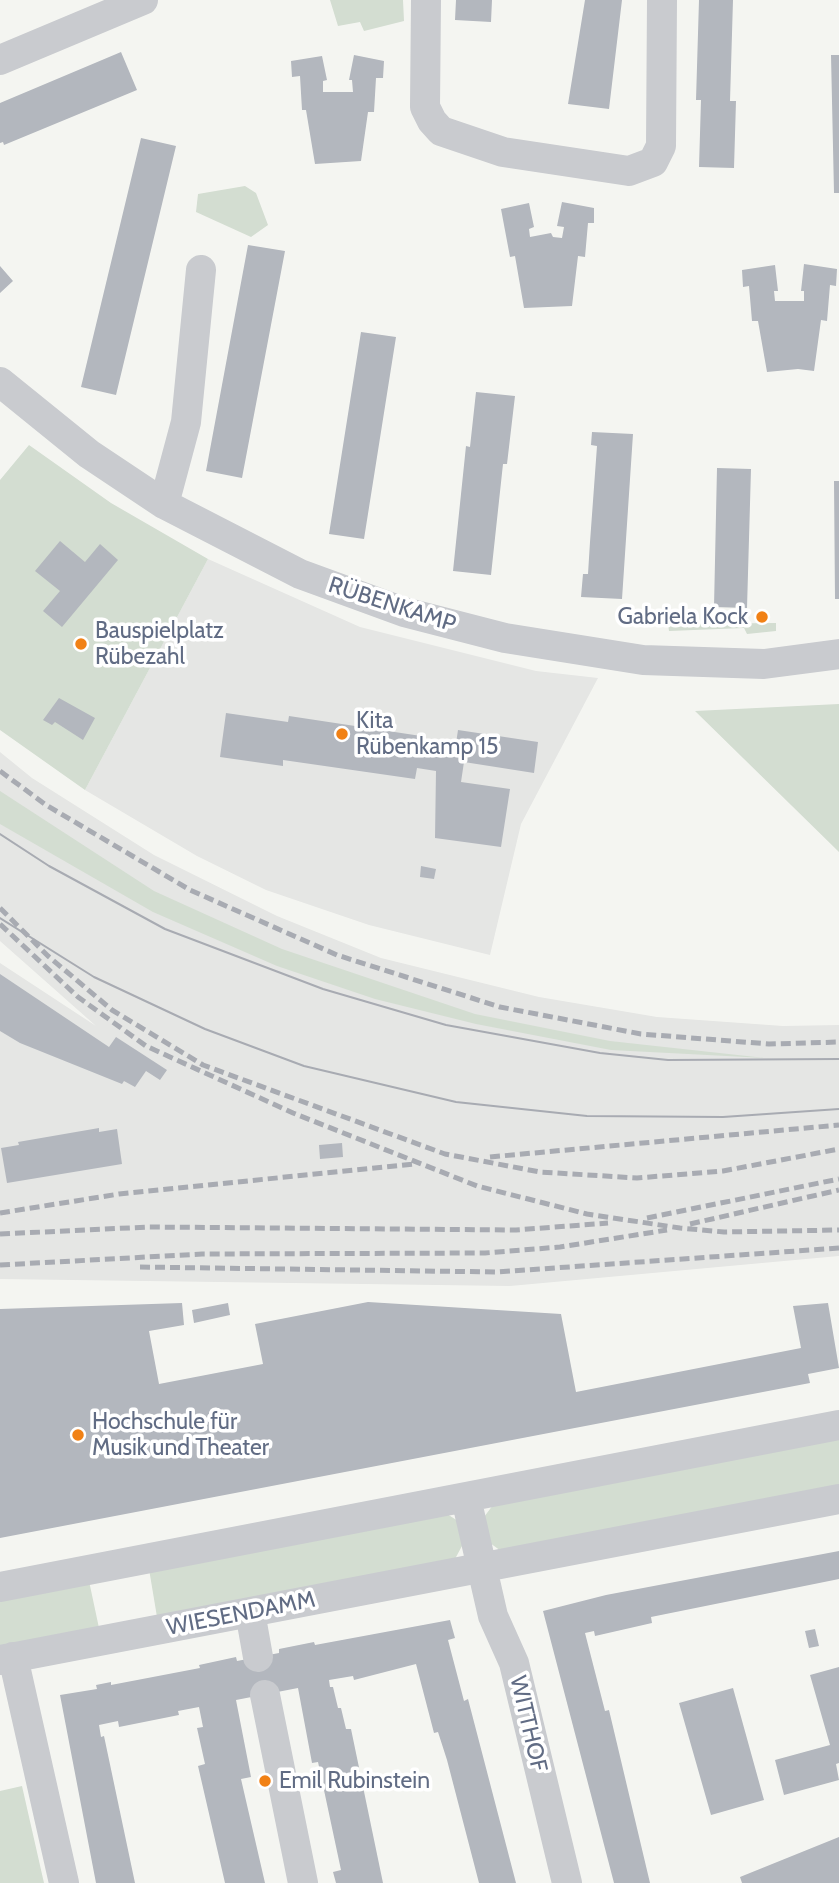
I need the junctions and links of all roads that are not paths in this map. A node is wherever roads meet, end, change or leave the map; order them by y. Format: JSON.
{"nodes":[{"id":1,"x":143,"y":0,"type":"edge"},
{"id":2,"x":426,"y":0,"type":"edge"},
{"id":3,"x":662,"y":0,"type":"edge"},
{"id":4,"x":0,"y":60,"type":"edge"},
{"id":5,"x":201,"y":270,"type":"dead end"},
{"id":6,"x":0,"y":382,"type":"edge"},
{"id":7,"x":164,"y":504,"type":"junction"},
{"id":8,"x":839,"y":654,"type":"edge"},
{"id":9,"x":839,"y":1425,"type":"edge"},
{"id":10,"x":466,"y":1498,"type":"junction"},
{"id":11,"x":839,"y":1499,"type":"edge"},
{"id":12,"x":482,"y":1569,"type":"junction"},
{"id":13,"x":0,"y":1587,"type":"edge"},
{"id":14,"x":250,"y":1612,"type":"junction"},
{"id":15,"x":258,"y":1657,"type":"dead end"},
{"id":16,"x":7,"y":1658,"type":"edge"},
{"id":17,"x":265,"y":1695,"type":"dead end"},
{"id":18,"x":64,"y":1883,"type":"edge"},
{"id":19,"x":303,"y":1883,"type":"edge"},
{"id":20,"x":567,"y":1883,"type":"edge"}],
"edges":[{"from":1,"to":4,"type":"street"},
{"from":2,"to":3,"type":"street"},
{"from":5,"to":7,"type":"street"},
{"from":6,"to":7,"type":"street","name":"RÜBENKAMP"},
{"from":7,"to":8,"type":"street","name":"RÜBENKAMP"},
{"from":9,"to":10,"type":"street"},
{"from":10,"to":12,"type":"street"},
{"from":10,"to":13,"type":"street"},
{"from":11,"to":12,"type":"street","name":"WIESENDAMM"},
{"from":12,"to":14,"type":"street","name":"WIESENDAMM"},
{"from":12,"to":20,"type":"street","name":"WITTHOF"},
{"from":14,"to":15,"type":"street"},
{"from":14,"to":16,"type":"street","name":"WIESENDAMM"},
{"from":16,"to":18,"type":"street"},
{"from":17,"to":19,"type":"street"}]}
